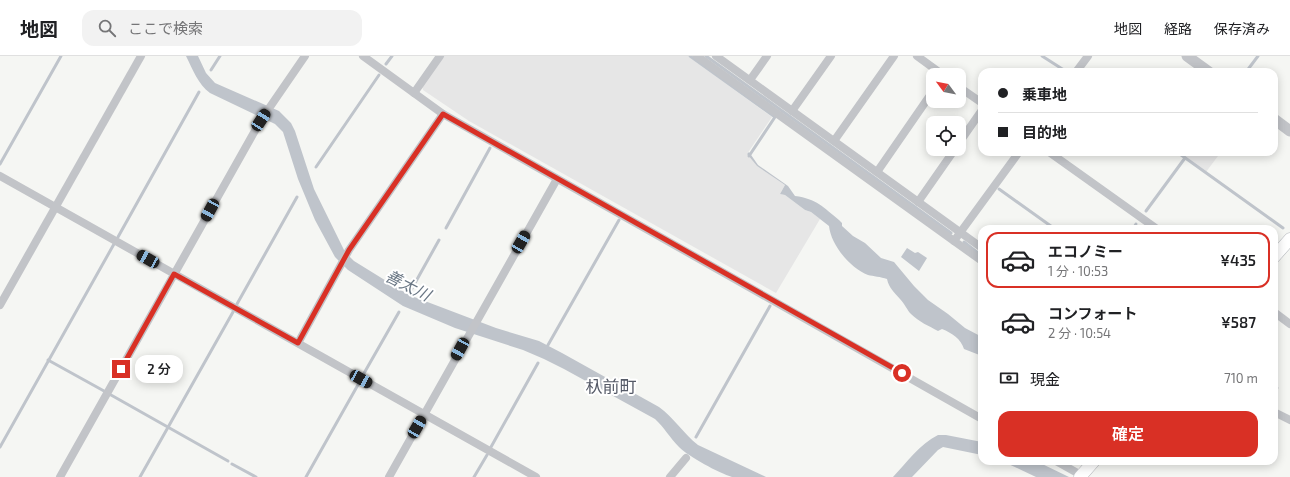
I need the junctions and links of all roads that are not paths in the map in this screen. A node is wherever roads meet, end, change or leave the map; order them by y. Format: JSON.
{"nodes":[{"id":1,"x":141,"y":56,"type":"edge"},
{"id":2,"x":305,"y":56,"type":"edge"},
{"id":3,"x":363,"y":56,"type":"edge"},
{"id":4,"x":440,"y":56,"type":"edge"},
{"id":5,"x":697,"y":56,"type":"edge"},
{"id":6,"x":716,"y":56,"type":"edge"},
{"id":7,"x":767,"y":56,"type":"edge"},
{"id":8,"x":831,"y":56,"type":"edge"},
{"id":9,"x":894,"y":56,"type":"edge"},
{"id":10,"x":917,"y":56,"type":"edge"},
{"id":11,"x":1088,"y":56,"type":"edge"},
{"id":12,"x":1187,"y":56,"type":"edge"},
{"id":13,"x":933,"y":68,"type":"edge"},
{"id":14,"x":1079,"y":68,"type":"edge"},
{"id":15,"x":1204,"y":68,"type":"edge"},
{"id":16,"x":750,"y":80,"type":"junction"},
{"id":17,"x":966,"y":91,"type":"edge"},
{"id":18,"x":414,"y":93,"type":"junction"},
{"id":19,"x":978,"y":100,"type":"edge"},
{"id":20,"x":926,"y":101,"type":"edge"},
{"id":21,"x":792,"y":111,"type":"junction"},
{"id":22,"x":443,"y":114,"type":"junction"},
{"id":23,"x":978,"y":116,"type":"edge"},
{"id":24,"x":1278,"y":122,"type":"edge"},
{"id":25,"x":1290,"y":130,"type":"edge"},
{"id":26,"x":966,"y":134,"type":"edge"},
{"id":27,"x":834,"y":141,"type":"junction"},
{"id":28,"x":950,"y":156,"type":"edge"},
{"id":29,"x":1016,"y":156,"type":"edge"},
{"id":30,"x":1055,"y":156,"type":"edge"},
{"id":31,"x":877,"y":172,"type":"junction"},
{"id":32,"x":0,"y":176,"type":"edge"},
{"id":33,"x":557,"y":179,"type":"junction"},
{"id":34,"x":918,"y":202,"type":"junction"},
{"id":35,"x":55,"y":207,"type":"junction"},
{"id":36,"x":1151,"y":225,"type":"edge"},
{"id":37,"x":960,"y":233,"type":"junction"},
{"id":38,"x":1290,"y":238,"type":"edge"},
{"id":39,"x":954,"y":241,"type":"junction"},
{"id":40,"x":978,"y":245,"type":"edge"},
{"id":41,"x":1278,"y":252,"type":"edge"},
{"id":42,"x":978,"y":258,"type":"edge"},
{"id":43,"x":174,"y":274,"type":"junction"},
{"id":44,"x":0,"y":305,"type":"edge"},
{"id":45,"x":1278,"y":315,"type":"edge"},
{"id":46,"x":1290,"y":324,"type":"edge"},
{"id":47,"x":298,"y":343,"type":"junction"},
{"id":48,"x":424,"y":414,"type":"junction"},
{"id":49,"x":1278,"y":414,"type":"edge"},
{"id":50,"x":978,"y":417,"type":"edge"},
{"id":51,"x":1290,"y":420,"type":"edge"},
{"id":52,"x":686,"y":458,"type":"dead end"},
{"id":53,"x":1062,"y":465,"type":"edge"},
{"id":54,"x":1090,"y":465,"type":"edge"},
{"id":55,"x":1080,"y":476,"type":"edge"},
{"id":56,"x":60,"y":477,"type":"edge"},
{"id":57,"x":389,"y":477,"type":"edge"},
{"id":58,"x":536,"y":477,"type":"edge"},
{"id":59,"x":670,"y":477,"type":"edge"}],
"edges":[{"from":1,"to":35,"type":"street"},
{"from":2,"to":43,"type":"street"},
{"from":3,"to":18,"type":"street"},
{"from":4,"to":18,"type":"street"},
{"from":5,"to":39,"type":"street"},
{"from":6,"to":16,"type":"street"},
{"from":7,"to":16,"type":"street"},
{"from":8,"to":21,"type":"street"},
{"from":9,"to":27,"type":"street"},
{"from":10,"to":13,"type":"street"},
{"from":11,"to":14,"type":"street"},
{"from":12,"to":15,"type":"street"},
{"from":16,"to":21,"type":"street"},
{"from":17,"to":19,"type":"street"},
{"from":18,"to":22,"type":"street"},
{"from":20,"to":31,"type":"street"},
{"from":21,"to":27,"type":"street"},
{"from":22,"to":33,"type":"street"},
{"from":22,"to":47,"type":"street"},
{"from":23,"to":26,"type":"street"},
{"from":24,"to":25,"type":"street"},
{"from":27,"to":31,"type":"street"},
{"from":28,"to":34,"type":"street"},
{"from":29,"to":37,"type":"street"},
{"from":30,"to":36,"type":"street"},
{"from":31,"to":34,"type":"street"},
{"from":32,"to":35,"type":"street"},
{"from":33,"to":48,"type":"street"},
{"from":33,"to":50,"type":"street"},
{"from":34,"to":37,"type":"street"},
{"from":35,"to":43,"type":"street"},
{"from":35,"to":44,"type":"street"},
{"from":37,"to":39,"type":"street"},
{"from":37,"to":40,"type":"street"},
{"from":38,"to":41,"type":"main road"},
{"from":39,"to":42,"type":"street"},
{"from":43,"to":47,"type":"street"},
{"from":43,"to":56,"type":"street"},
{"from":45,"to":46,"type":"street"},
{"from":47,"to":48,"type":"street"},
{"from":48,"to":57,"type":"street"},
{"from":48,"to":58,"type":"street"},
{"from":49,"to":51,"type":"street"},
{"from":52,"to":59,"type":"street"},
{"from":53,"to":55,"type":"street"},
{"from":54,"to":55,"type":"main road"}]}
